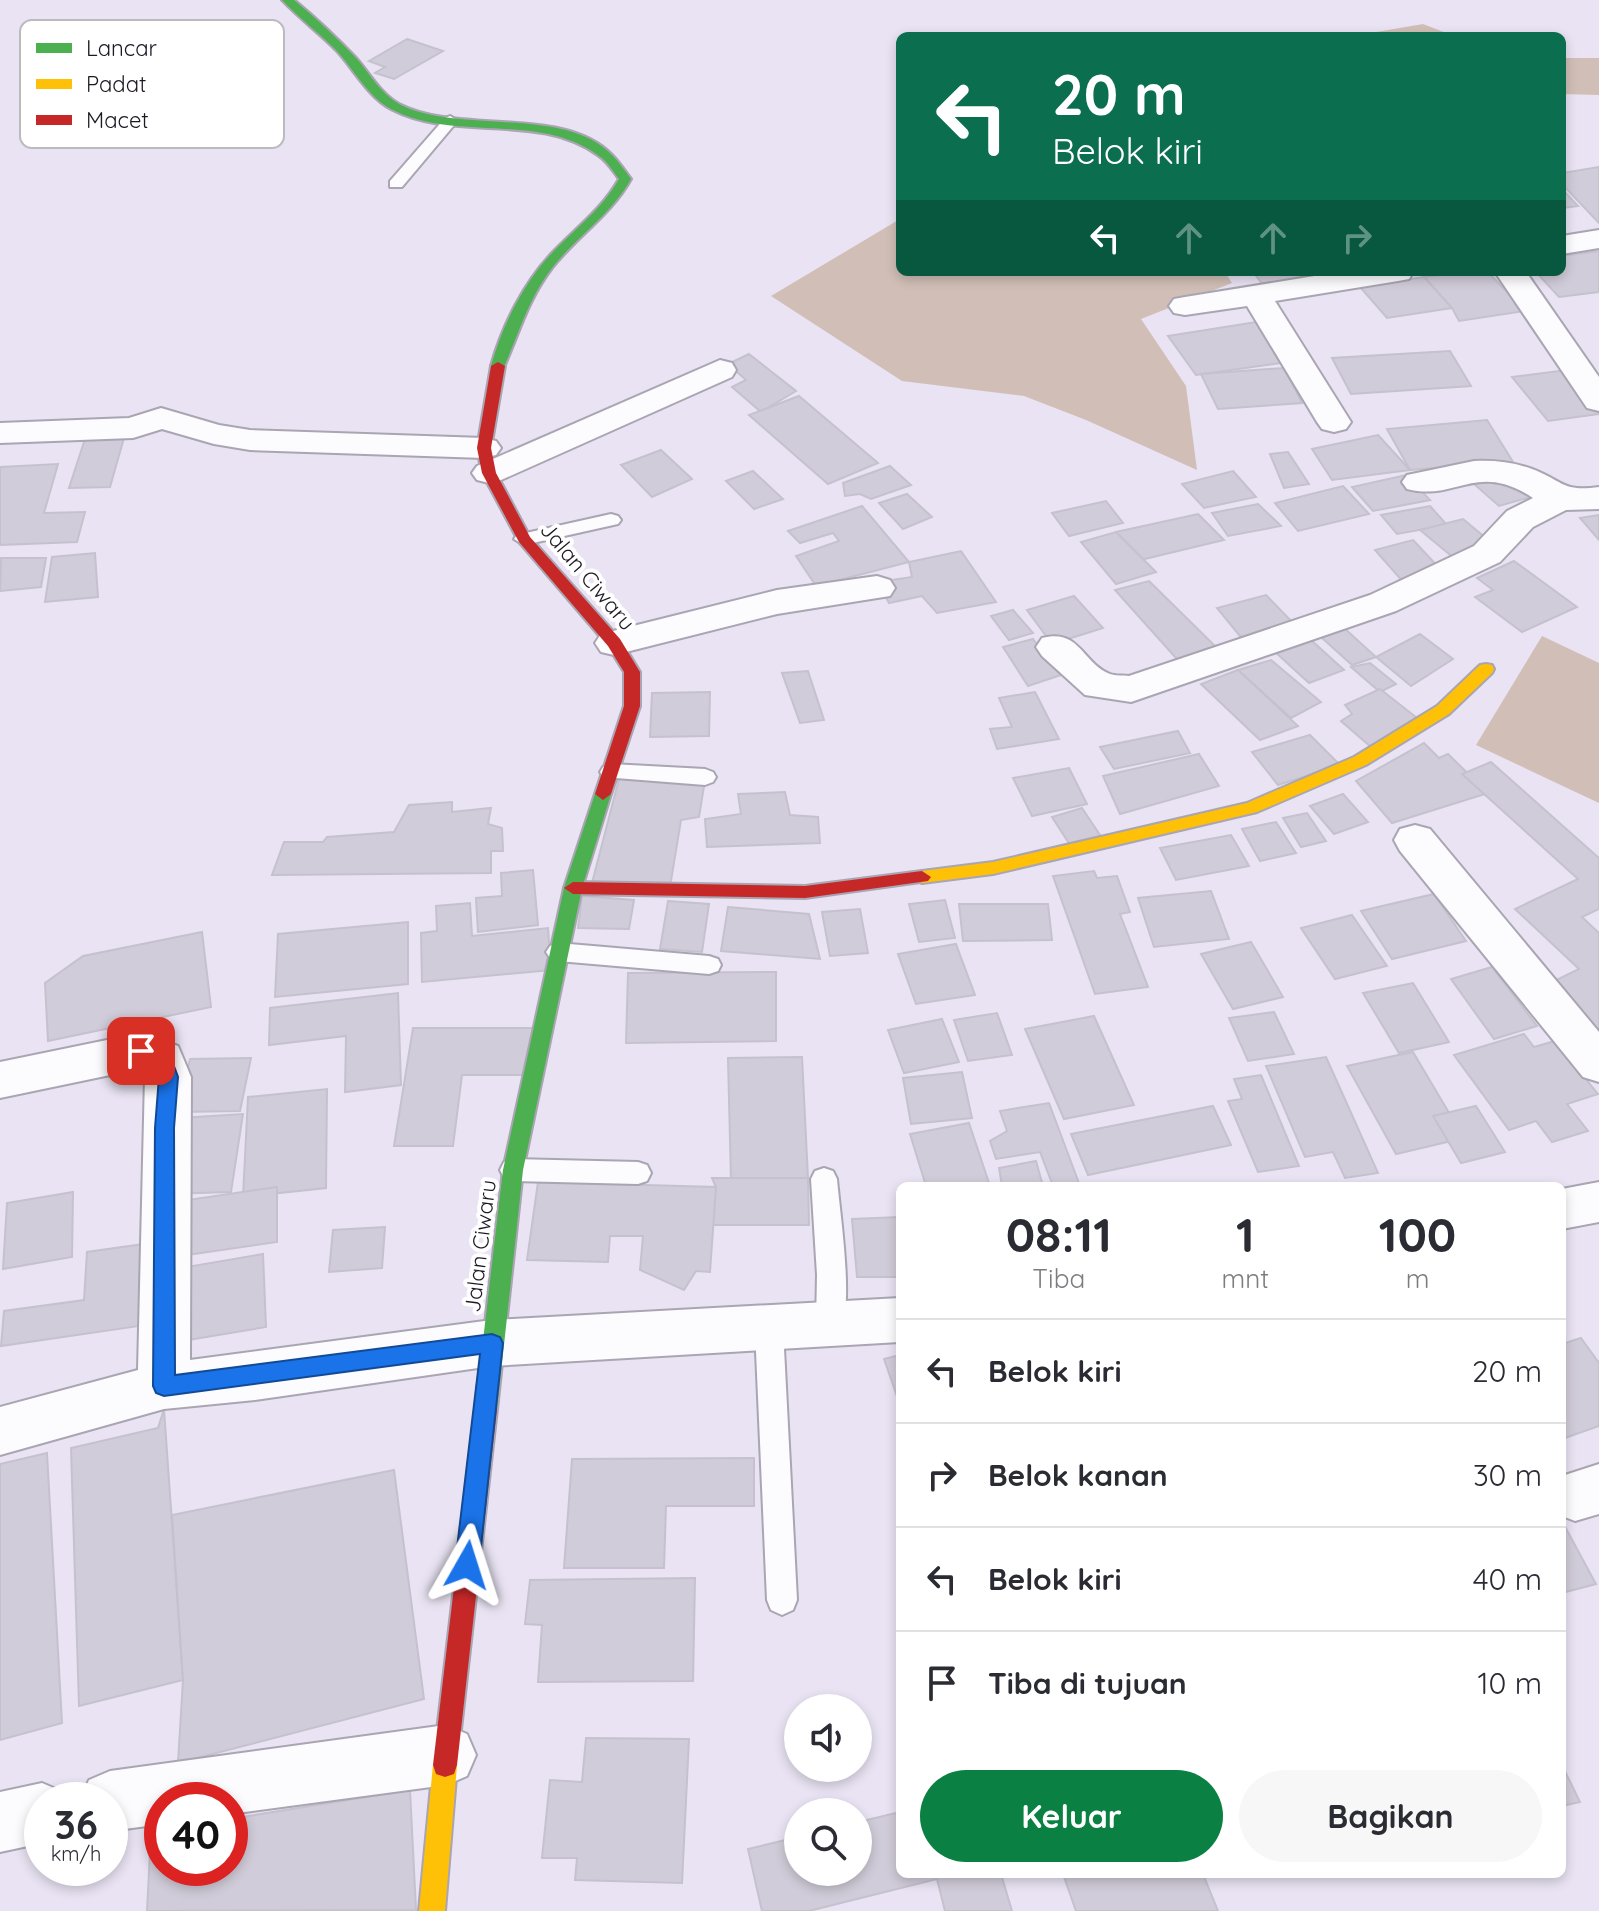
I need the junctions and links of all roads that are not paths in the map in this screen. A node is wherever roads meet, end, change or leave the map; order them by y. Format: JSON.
{"nodes":[{"id":1,"x":287,"y":0,"type":"edge"},
{"id":2,"x":450,"y":121,"type":"junction"},
{"id":3,"x":396,"y":184,"type":"dead end"},
{"id":4,"x":1599,"y":239,"type":"edge"},
{"id":5,"x":1566,"y":244,"type":"edge"},
{"id":6,"x":1343,"y":276,"type":"edge"},
{"id":7,"x":1513,"y":276,"type":"edge"},
{"id":8,"x":1256,"y":295,"type":"junction"},
{"id":9,"x":1185,"y":306,"type":"dead end"},
{"id":10,"x":720,"y":370,"type":"dead end"},
{"id":11,"x":1599,"y":401,"type":"edge"},
{"id":12,"x":1334,"y":422,"type":"dead end"},
{"id":13,"x":0,"y":433,"type":"edge"},
{"id":14,"x":486,"y":461,"type":"junction"},
{"id":15,"x":1419,"y":482,"type":"dead end"},
{"id":16,"x":1599,"y":498,"type":"edge"},
{"id":17,"x":1558,"y":500,"type":"junction"},
{"id":18,"x":611,"y":520,"type":"dead end"},
{"id":19,"x":524,"y":539,"type":"junction"},
{"id":20,"x":877,"y":588,"type":"dead end"},
{"id":21,"x":614,"y":643,"type":"junction"},
{"id":22,"x":1055,"y":647,"type":"dead end"},
{"id":23,"x":1486,"y":669,"type":"dead end"},
{"id":24,"x":611,"y":772,"type":"junction"},
{"id":25,"x":705,"y":777,"type":"dead end"},
{"id":26,"x":1415,"y":840,"type":"dead end"},
{"id":27,"x":573,"y":888,"type":"junction"},
{"id":28,"x":558,"y":952,"type":"junction"},
{"id":29,"x":709,"y":965,"type":"dead end"},
{"id":30,"x":1599,"y":1064,"type":"edge"},
{"id":31,"x":0,"y":1080,"type":"edge"},
{"id":32,"x":513,"y":1170,"type":"junction"},
{"id":33,"x":638,"y":1173,"type":"dead end"},
{"id":34,"x":824,"y":1179,"type":"dead end"},
{"id":35,"x":1599,"y":1202,"type":"edge"},
{"id":36,"x":1566,"y":1208,"type":"edge"},
{"id":37,"x":896,"y":1320,"type":"edge"},
{"id":38,"x":830,"y":1324,"type":"junction"},
{"id":39,"x":769,"y":1329,"type":"junction"},
{"id":40,"x":492,"y":1343,"type":"junction"},
{"id":41,"x":164,"y":1386,"type":"junction"},
{"id":42,"x":0,"y":1431,"type":"edge"},
{"id":43,"x":782,"y":1600,"type":"dead end"},
{"id":44,"x":446,"y":1755,"type":"junction"},
{"id":45,"x":128,"y":1799,"type":"edge"},
{"id":46,"x":24,"y":1817,"type":"edge"},
{"id":47,"x":0,"y":1822,"type":"edge"},
{"id":48,"x":432,"y":1911,"type":"edge"}],
"edges":[{"from":1,"to":2,"type":"street"},
{"from":2,"to":3,"type":"lane"},
{"from":2,"to":14,"type":"street"},
{"from":4,"to":5,"type":"street"},
{"from":6,"to":8,"type":"street"},
{"from":7,"to":11,"type":"street"},
{"from":8,"to":9,"type":"street"},
{"from":8,"to":12,"type":"street"},
{"from":10,"to":14,"type":"street"},
{"from":13,"to":14,"type":"street"},
{"from":14,"to":19,"type":"street","name":"Jalan Ciwaru"},
{"from":15,"to":17,"type":"street"},
{"from":16,"to":17,"type":"street"},
{"from":17,"to":22,"type":"street"},
{"from":18,"to":19,"type":"lane"},
{"from":19,"to":21,"type":"street","name":"Jalan Ciwaru"},
{"from":20,"to":21,"type":"street"},
{"from":21,"to":24,"type":"street","name":"Jalan Ciwaru"},
{"from":23,"to":27,"type":"street"},
{"from":24,"to":25,"type":"lane"},
{"from":24,"to":27,"type":"street","name":"Jalan Ciwaru"},
{"from":26,"to":30,"type":"street"},
{"from":27,"to":28,"type":"street","name":"Jalan Ciwaru"},
{"from":28,"to":29,"type":"lane"},
{"from":28,"to":32,"type":"street","name":"Jalan Ciwaru"},
{"from":31,"to":41,"type":"street"},
{"from":32,"to":33,"type":"lane"},
{"from":32,"to":40,"type":"street","name":"Jalan Ciwaru"},
{"from":34,"to":38,"type":"lane"},
{"from":35,"to":36,"type":"street"},
{"from":37,"to":38,"type":"street"},
{"from":38,"to":39,"type":"street"},
{"from":39,"to":40,"type":"street"},
{"from":39,"to":43,"type":"lane"},
{"from":40,"to":41,"type":"street"},
{"from":40,"to":44,"type":"street","name":"Jalan Ciwaru"},
{"from":41,"to":42,"type":"street"},
{"from":44,"to":45,"type":"street"},
{"from":44,"to":48,"type":"street","name":"Jalan Ciwaru"},
{"from":46,"to":47,"type":"street"}]}
